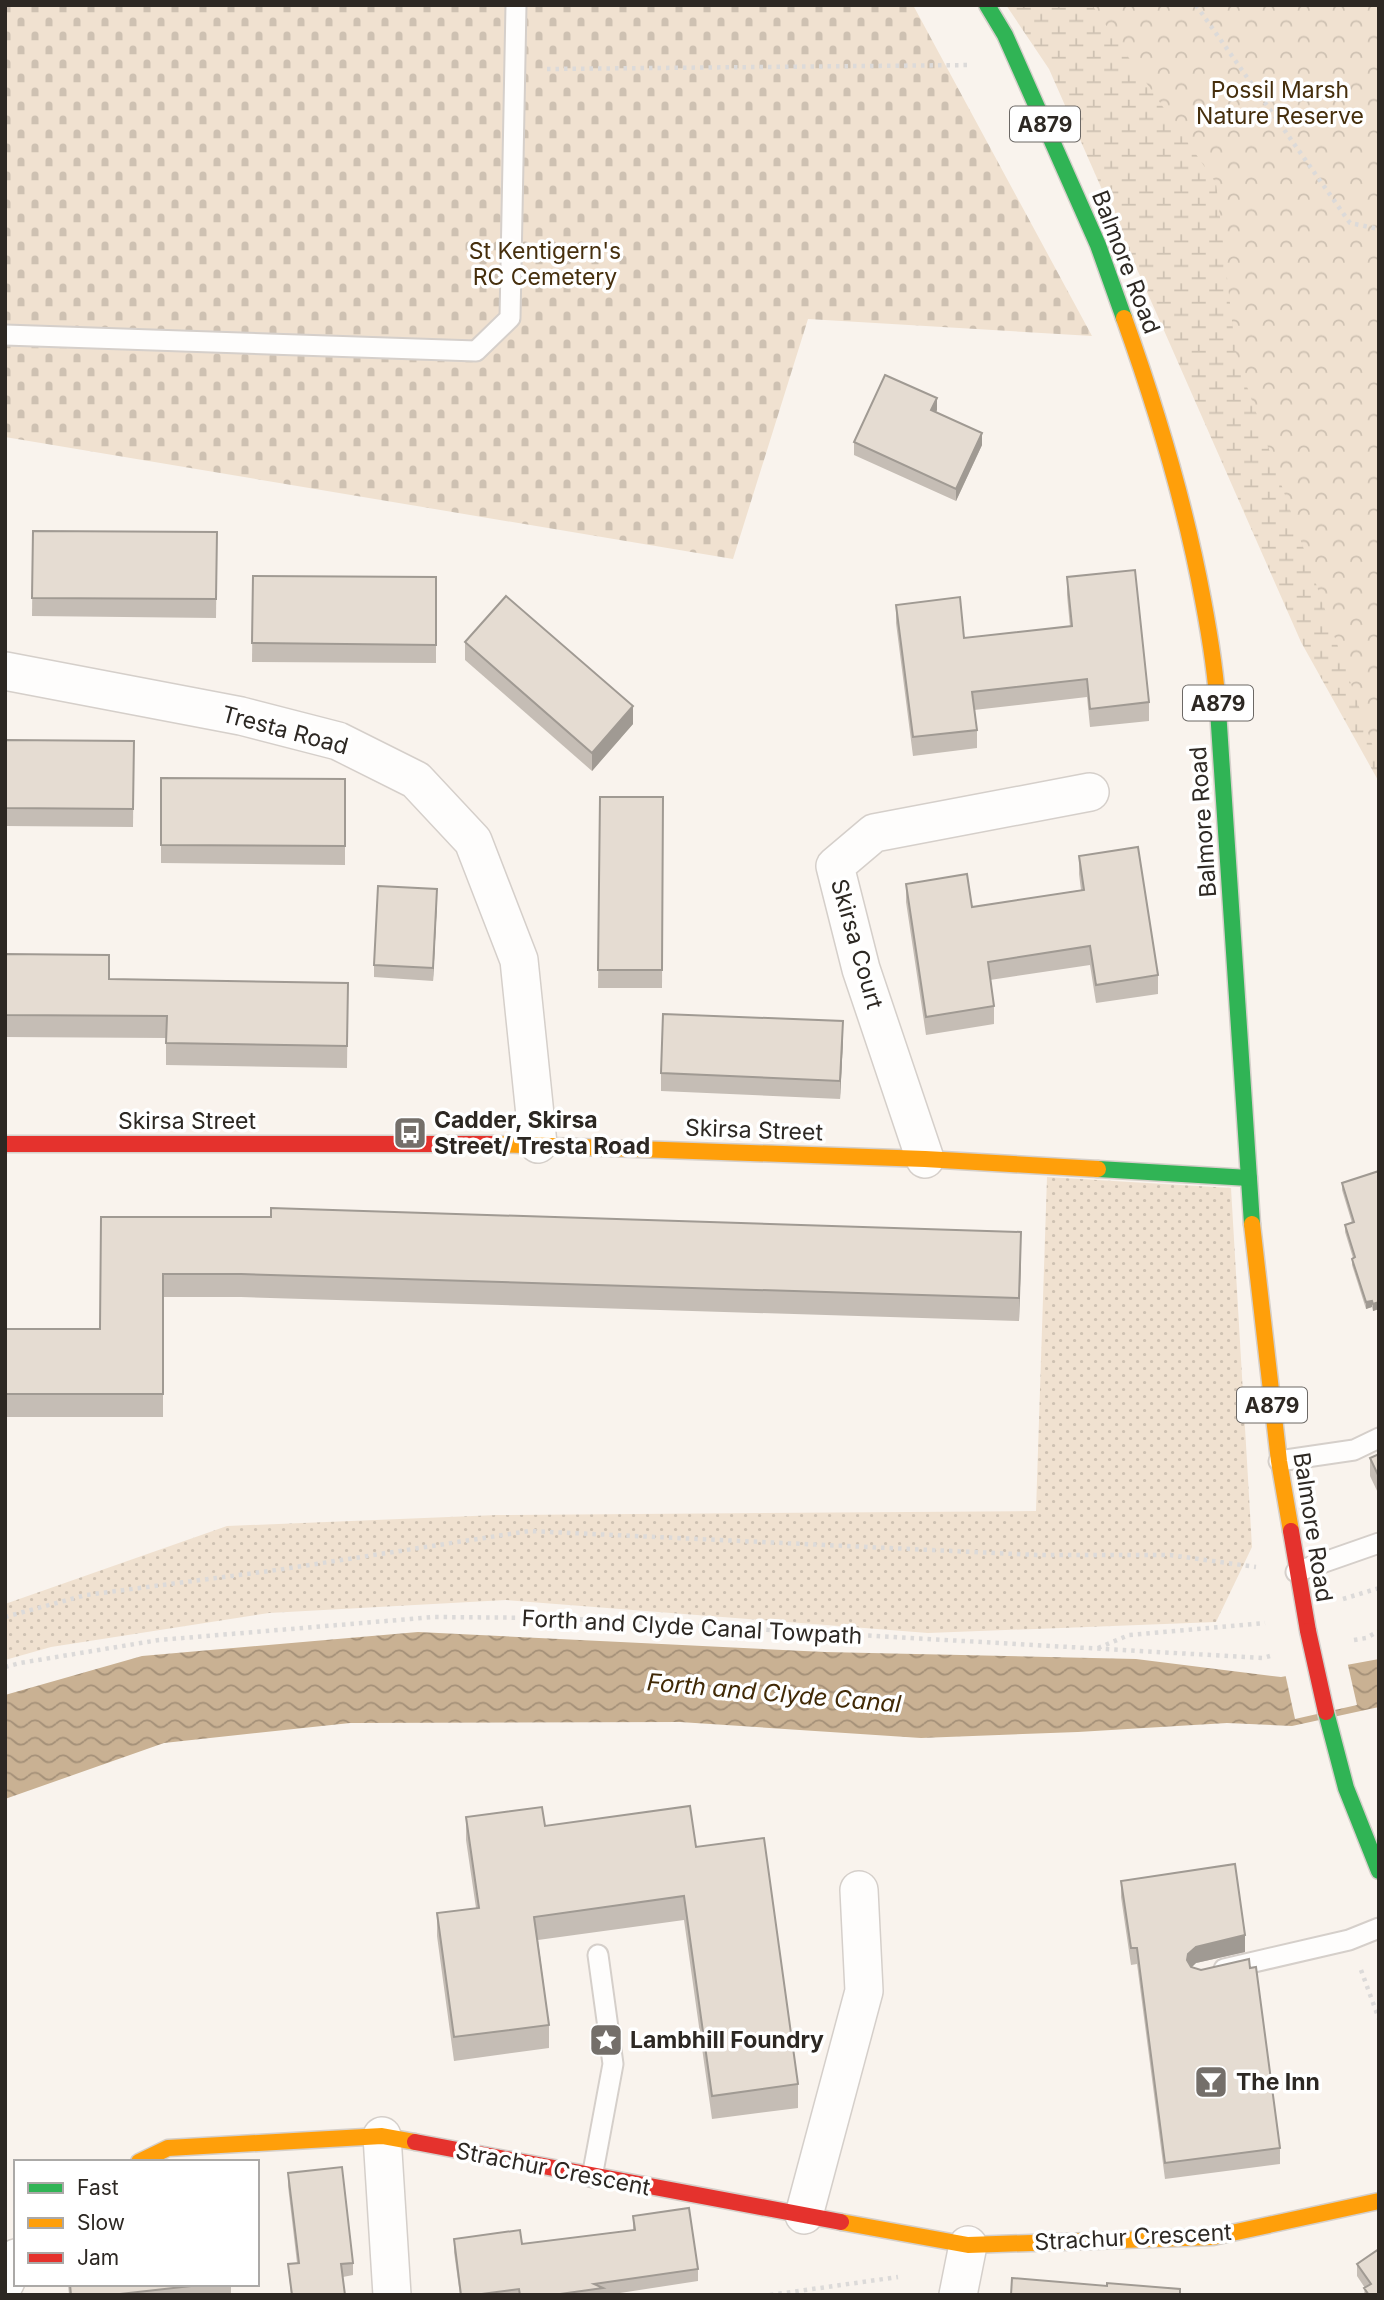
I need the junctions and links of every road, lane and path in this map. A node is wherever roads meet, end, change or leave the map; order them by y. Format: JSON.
{"nodes":[{"id":1,"x":516,"y":5,"type":"edge"},
{"id":2,"x":987,"y":5,"type":"edge"},
{"id":3,"x":1196,"y":5,"type":"edge"},
{"id":4,"x":1018,"y":64,"type":"junction"},
{"id":5,"x":515,"y":69,"type":"junction"},
{"id":6,"x":1379,"y":229,"type":"edge"},
{"id":7,"x":5,"y":335,"type":"edge"},
{"id":8,"x":5,"y":671,"type":"edge"},
{"id":9,"x":1090,"y":792,"type":"dead end"},
{"id":10,"x":5,"y":1144,"type":"edge"},
{"id":11,"x":538,"y":1144,"type":"junction"},
{"id":12,"x":925,"y":1158,"type":"junction"},
{"id":13,"x":1249,"y":1178,"type":"junction"},
{"id":14,"x":1379,"y":1438,"type":"edge"},
{"id":15,"x":1279,"y":1461,"type":"junction"},
{"id":16,"x":1379,"y":1542,"type":"edge"},
{"id":17,"x":1296,"y":1572,"type":"junction"},
{"id":18,"x":1304,"y":1612,"type":"junction"},
{"id":19,"x":5,"y":1616,"type":"edge"},
{"id":20,"x":1379,"y":1631,"type":"edge"},
{"id":21,"x":1353,"y":1641,"type":"dead end"},
{"id":22,"x":1097,"y":1648,"type":"junction"},
{"id":23,"x":1276,"y":1655,"type":"dead end"},
{"id":24,"x":5,"y":1667,"type":"edge"},
{"id":25,"x":1379,"y":1871,"type":"edge"},
{"id":26,"x":859,"y":1890,"type":"dead end"},
{"id":27,"x":1379,"y":1928,"type":"edge"},
{"id":28,"x":1349,"y":1940,"type":"junction"},
{"id":29,"x":598,"y":1955,"type":"dead end"},
{"id":30,"x":1199,"y":1975,"type":"edge"},
{"id":31,"x":1379,"y":2019,"type":"edge"},
{"id":32,"x":382,"y":2136,"type":"junction"},
{"id":33,"x":143,"y":2160,"type":"edge"},
{"id":34,"x":592,"y":2177,"type":"junction"},
{"id":35,"x":1379,"y":2201,"type":"edge"},
{"id":36,"x":804,"y":2215,"type":"junction"},
{"id":37,"x":968,"y":2245,"type":"junction"},
{"id":38,"x":14,"y":2263,"type":"edge"},
{"id":39,"x":907,"y":2276,"type":"dead end"},
{"id":40,"x":5,"y":2283,"type":"edge"},
{"id":41,"x":392,"y":2295,"type":"edge"},
{"id":42,"x":770,"y":2295,"type":"edge"},
{"id":43,"x":958,"y":2295,"type":"edge"}],
"edges":[{"from":1,"to":5,"type":"lane"},
{"from":2,"to":4,"type":"street","name":"Balmore Road","number":"A879"},
{"from":3,"to":6,"type":"path"},
{"from":4,"to":5,"type":"path"},
{"from":4,"to":13,"type":"street","name":"Balmore Road","number":"A879"},
{"from":5,"to":7,"type":"lane"},
{"from":8,"to":11,"type":"street","name":"Tresta Road"},
{"from":9,"to":12,"type":"street","name":"Skirsa Court"},
{"from":10,"to":11,"type":"street","name":"Skirsa Street"},
{"from":11,"to":12,"type":"street","name":"Skirsa Street"},
{"from":12,"to":13,"type":"street","name":"Skirsa Street"},
{"from":13,"to":15,"type":"street","name":"Balmore Road","number":"A879"},
{"from":14,"to":15,"type":"lane"},
{"from":15,"to":17,"type":"street","name":"Balmore Road","number":"A879"},
{"from":16,"to":17,"type":"lane"},
{"from":17,"to":18,"type":"street","name":"Balmore Road","number":"A879"},
{"from":17,"to":19,"type":"path"},
{"from":18,"to":22,"type":"path"},
{"from":18,"to":25,"type":"street","name":"Balmore Road","number":"A879","bridge":true},
{"from":20,"to":21,"type":"path"},
{"from":22,"to":23,"type":"path","name":"Forth and Clyde Canal Towpath"},
{"from":22,"to":24,"type":"path","name":"Forth and Clyde Canal Towpath"},
{"from":26,"to":36,"type":"street"},
{"from":27,"to":28,"type":"lane"},
{"from":28,"to":30,"type":"lane"},
{"from":28,"to":31,"type":"path"},
{"from":29,"to":34,"type":"lane"},
{"from":32,"to":33,"type":"street","name":"Strachur Crescent"},
{"from":32,"to":34,"type":"street","name":"Strachur Crescent"},
{"from":32,"to":41,"type":"street"},
{"from":34,"to":36,"type":"street","name":"Strachur Crescent"},
{"from":35,"to":37,"type":"street","name":"Strachur Crescent"},
{"from":36,"to":37,"type":"street","name":"Strachur Crescent"},
{"from":37,"to":43,"type":"street"},
{"from":38,"to":40,"type":"street"},
{"from":39,"to":42,"type":"path"}]}
